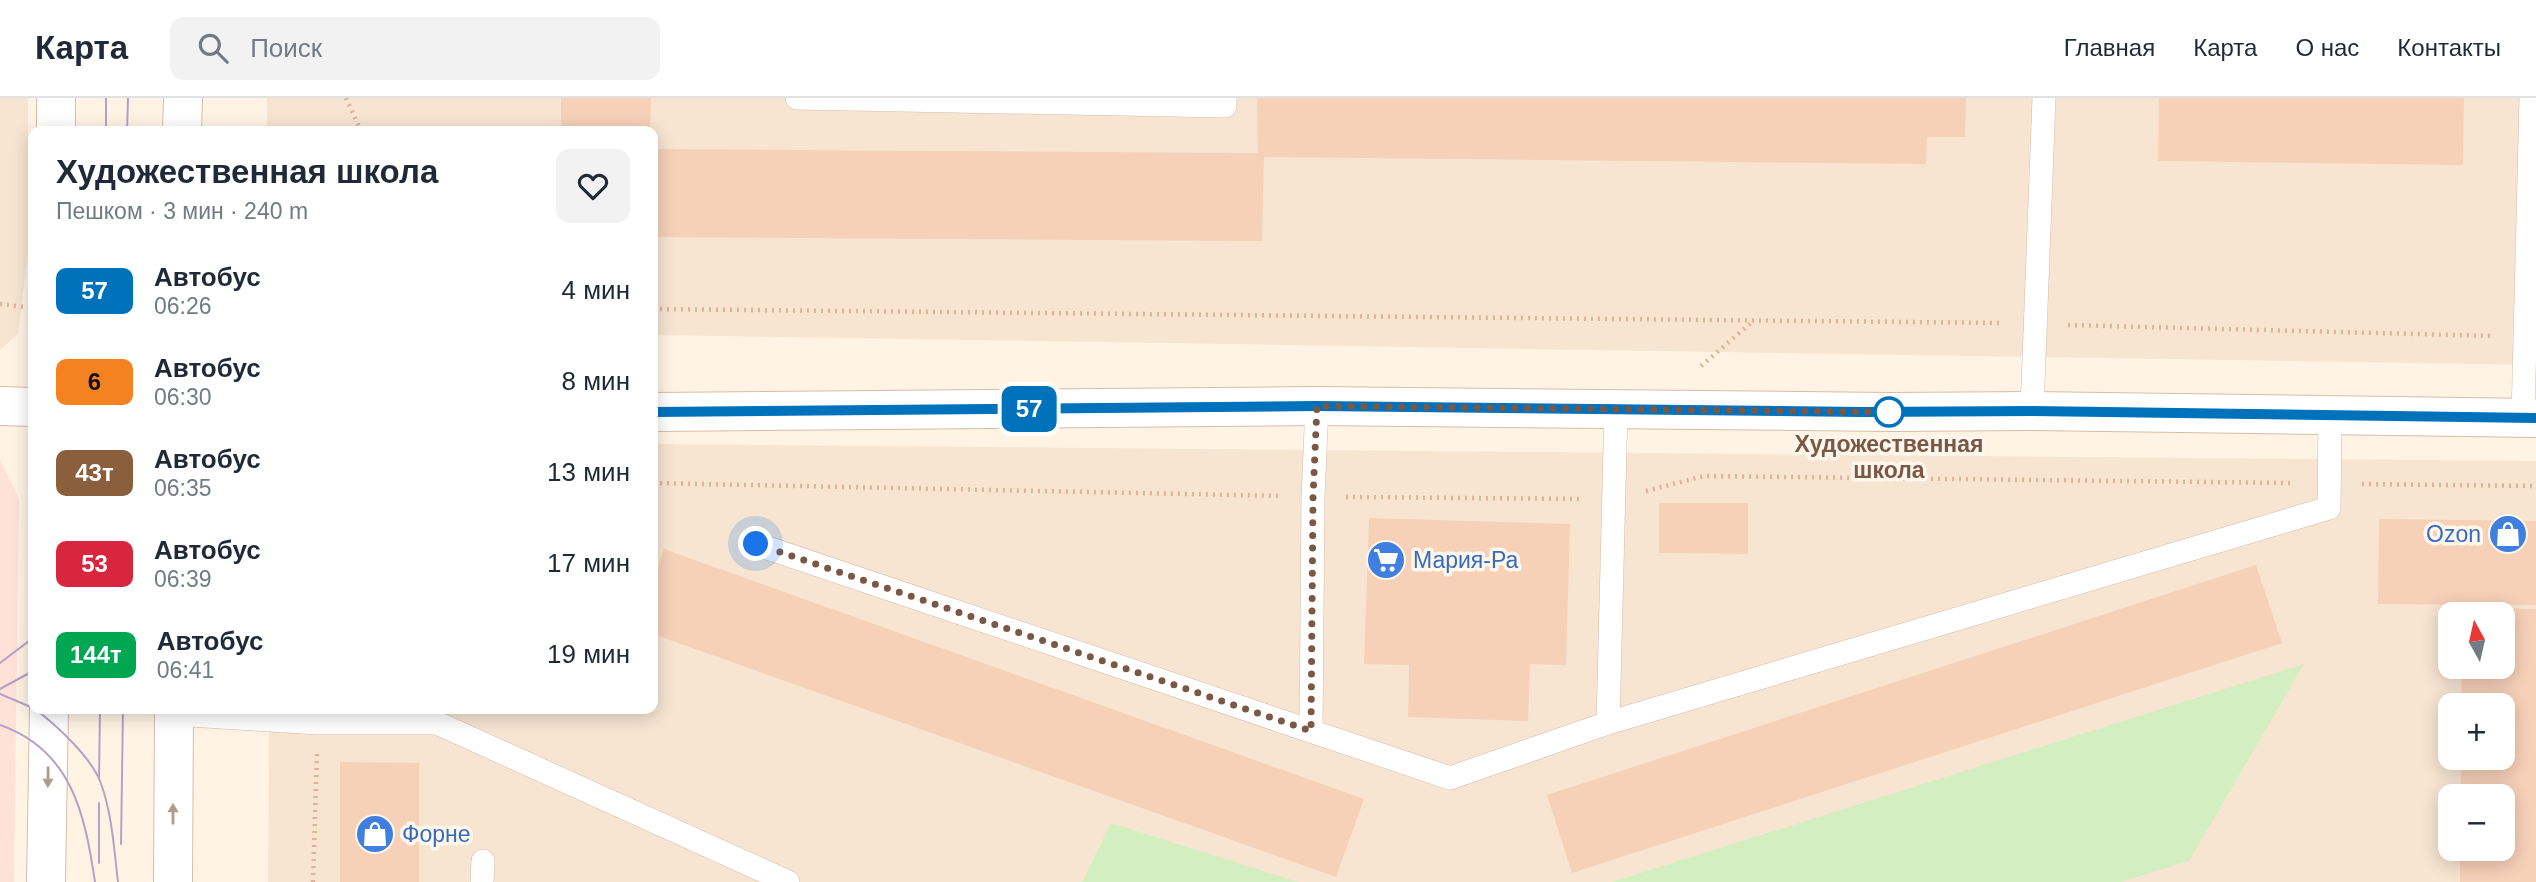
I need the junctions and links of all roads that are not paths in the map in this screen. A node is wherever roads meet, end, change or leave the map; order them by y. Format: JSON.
{"nodes":[{"id":1,"x":56,"y":98,"type":"edge"},
{"id":2,"x":183,"y":98,"type":"edge"},
{"id":3,"x":797,"y":98,"type":"edge"},
{"id":4,"x":1225,"y":98,"type":"edge"},
{"id":5,"x":2043,"y":98,"type":"edge"},
{"id":6,"x":2531,"y":98,"type":"edge"},
{"id":7,"x":56,"y":126,"type":"edge"},
{"id":8,"x":183,"y":126,"type":"edge"},
{"id":9,"x":0,"y":406,"type":"edge"},
{"id":10,"x":1317,"y":406,"type":"junction"},
{"id":11,"x":28,"y":407,"type":"edge"},
{"id":12,"x":1616,"y":409,"type":"junction"},
{"id":13,"x":2032,"y":411,"type":"junction"},
{"id":14,"x":658,"y":412,"type":"edge"},
{"id":15,"x":2330,"y":415,"type":"junction"},
{"id":16,"x":2529,"y":418,"type":"edge"},
{"id":17,"x":756,"y":544,"type":"dead end"},
{"id":18,"x":49,"y":714,"type":"edge"},
{"id":19,"x":174,"y":714,"type":"edge"},
{"id":20,"x":210,"y":714,"type":"edge"},
{"id":21,"x":1608,"y":723,"type":"junction"},
{"id":22,"x":1311,"y":731,"type":"junction"},
{"id":23,"x":46,"y":882,"type":"edge"},
{"id":24,"x":173,"y":882,"type":"edge"},
{"id":25,"x":788,"y":882,"type":"edge"}],
"edges":[{"from":1,"to":7,"type":"main road"},
{"from":2,"to":8,"type":"main road"},
{"from":3,"to":4,"type":"lane"},
{"from":5,"to":13,"type":"lane"},
{"from":6,"to":16,"type":"lane"},
{"from":9,"to":11,"type":"main road"},
{"from":10,"to":12,"type":"main road"},
{"from":10,"to":14,"type":"main road"},
{"from":10,"to":22,"type":"lane"},
{"from":12,"to":13,"type":"main road"},
{"from":12,"to":21,"type":"lane"},
{"from":13,"to":15,"type":"main road"},
{"from":15,"to":16,"type":"main road"},
{"from":15,"to":21,"type":"lane"},
{"from":17,"to":22,"type":"lane"},
{"from":18,"to":23,"type":"main road","one_way":true},
{"from":24,"to":19,"type":"main road","one_way":true},
{"from":20,"to":25,"type":"lane"},
{"from":21,"to":22,"type":"lane"}]}
